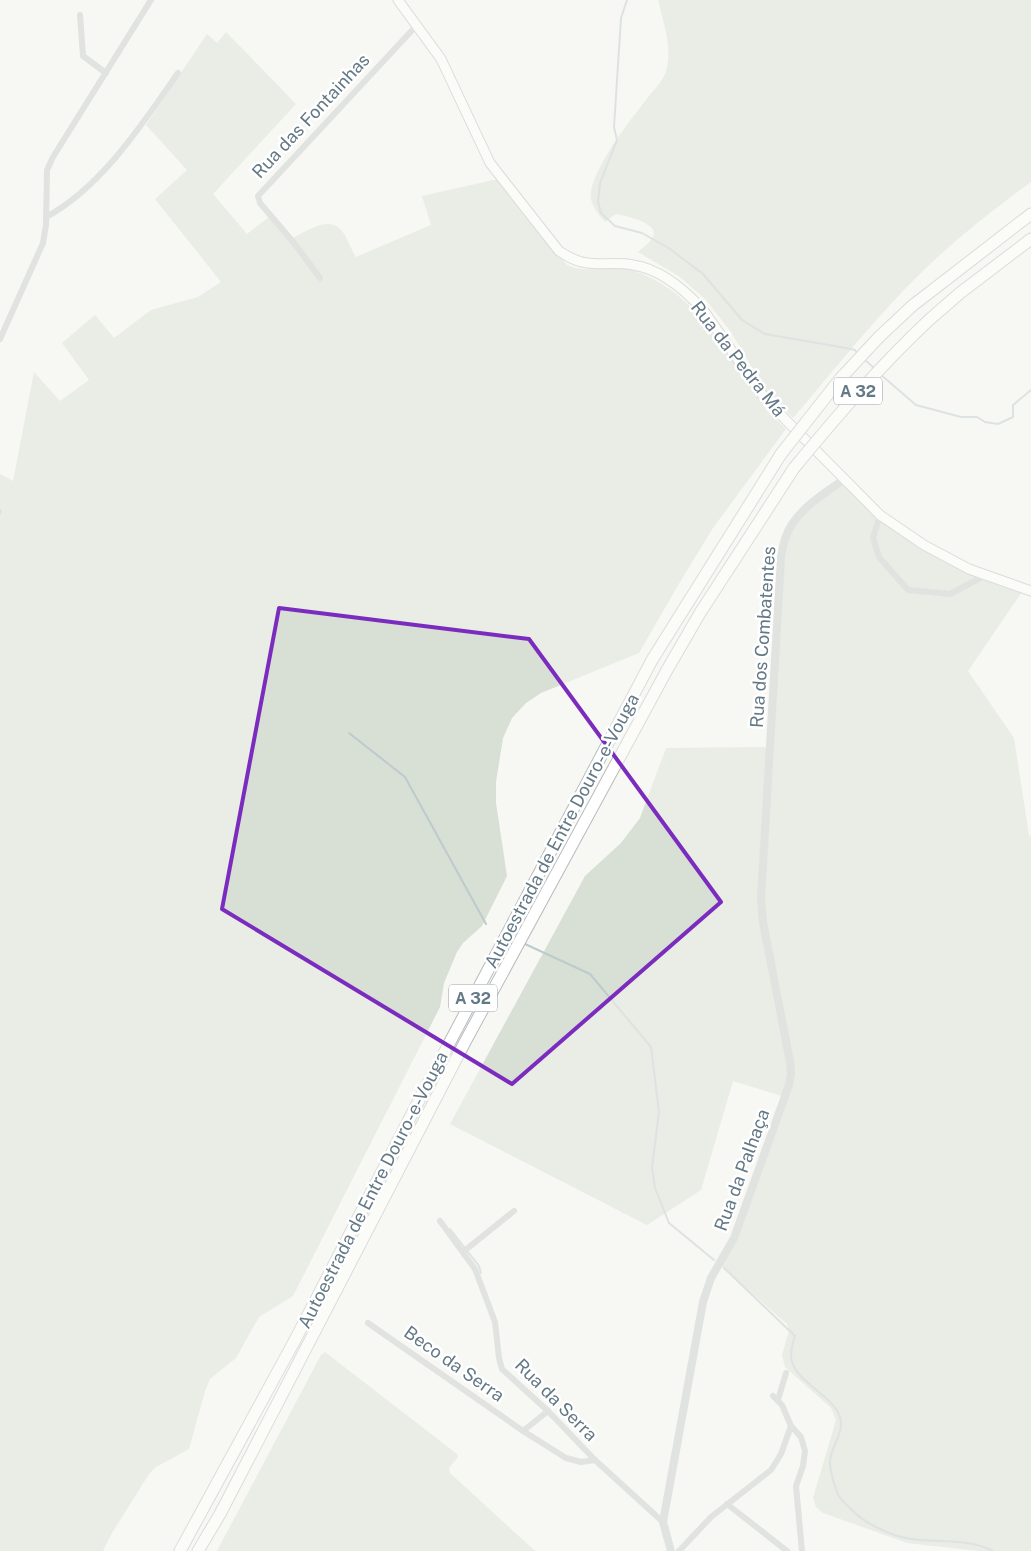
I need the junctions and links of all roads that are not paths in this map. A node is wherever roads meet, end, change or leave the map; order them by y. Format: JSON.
{"nodes":[{"id":1,"x":151,"y":0,"type":"edge"},
{"id":2,"x":398,"y":0,"type":"edge"},
{"id":3,"x":80,"y":15,"type":"dead end"},
{"id":4,"x":417,"y":25,"type":"junction"},
{"id":5,"x":106,"y":73,"type":"junction"},
{"id":6,"x":178,"y":73,"type":"dead end"},
{"id":7,"x":1031,"y":214,"type":"edge"},
{"id":8,"x":46,"y":217,"type":"junction"},
{"id":9,"x":1031,"y":239,"type":"edge"},
{"id":10,"x":320,"y":278,"type":"dead end"},
{"id":11,"x":0,"y":339,"type":"edge"},
{"id":12,"x":845,"y":479,"type":"junction"},
{"id":13,"x":880,"y":515,"type":"junction"},
{"id":14,"x":986,"y":575,"type":"junction"},
{"id":15,"x":1031,"y":591,"type":"edge"},
{"id":16,"x":768,"y":793,"type":"joint"},
{"id":17,"x":514,"y":1211,"type":"dead end"},
{"id":18,"x":440,"y":1221,"type":"dead end"},
{"id":19,"x":463,"y":1252,"type":"junction"},
{"id":20,"x":368,"y":1323,"type":"dead end"},
{"id":21,"x":786,"y":1373,"type":"dead end"},
{"id":22,"x":548,"y":1411,"type":"junction"},
{"id":23,"x":791,"y":1426,"type":"junction"},
{"id":24,"x":523,"y":1431,"type":"junction"},
{"id":25,"x":594,"y":1460,"type":"junction"},
{"id":26,"x":727,"y":1504,"type":"junction"},
{"id":27,"x":663,"y":1522,"type":"junction"},
{"id":28,"x":180,"y":1551,"type":"edge"},
{"id":29,"x":198,"y":1551,"type":"edge"},
{"id":30,"x":671,"y":1551,"type":"edge"},
{"id":31,"x":679,"y":1551,"type":"edge"},
{"id":32,"x":787,"y":1551,"type":"edge"},
{"id":33,"x":802,"y":1551,"type":"edge"}],
"edges":[{"from":1,"to":5,"type":"street"},
{"from":2,"to":4,"type":"main road","name":"Rua da Pedra Má"},
{"from":3,"to":5,"type":"street"},
{"from":4,"to":10,"type":"street","name":"Rua das Fontainhas"},
{"from":4,"to":12,"type":"main road","name":"Rua da Pedra Má"},
{"from":5,"to":8,"type":"street"},
{"from":6,"to":8,"type":"street"},
{"from":7,"to":28,"type":"highway","name":"Autoestrada de Entre Douro-e-Vouga","number":"A 32","bridge":true},
{"from":8,"to":11,"type":"street"},
{"from":9,"to":29,"type":"highway","name":"Autoestrada de Entre Douro-e-Vouga","number":"A 32","bridge":true},
{"from":12,"to":13,"type":"main road","name":"Rua da Pedra Má"},
{"from":12,"to":16,"type":"street","name":"Rua dos Combatentes"},
{"from":13,"to":14,"type":"main road","name":"Rua da Pedra Má"},
{"from":13,"to":14,"type":"street"},
{"from":14,"to":15,"type":"main road","name":"Rua da Pedra Má"},
{"from":16,"to":27,"type":"street","name":"Rua da Palhaça"},
{"from":17,"to":19,"type":"street"},
{"from":18,"to":19,"type":"street","name":"Rua da Serra"},
{"from":19,"to":22,"type":"street","name":"Rua da Serra"},
{"from":20,"to":24,"type":"street","name":"Beco da Serra"},
{"from":21,"to":23,"type":"street"},
{"from":22,"to":24,"type":"street"},
{"from":22,"to":25,"type":"street","name":"Rua da Serra"},
{"from":23,"to":26,"type":"street"},
{"from":23,"to":33,"type":"street"},
{"from":24,"to":25,"type":"street","name":"Beco da Serra"},
{"from":25,"to":27,"type":"street","name":"Rua da Serra"},
{"from":26,"to":31,"type":"street"},
{"from":26,"to":32,"type":"street"},
{"from":27,"to":30,"type":"street","name":"Rua da Palhaça"}]}
